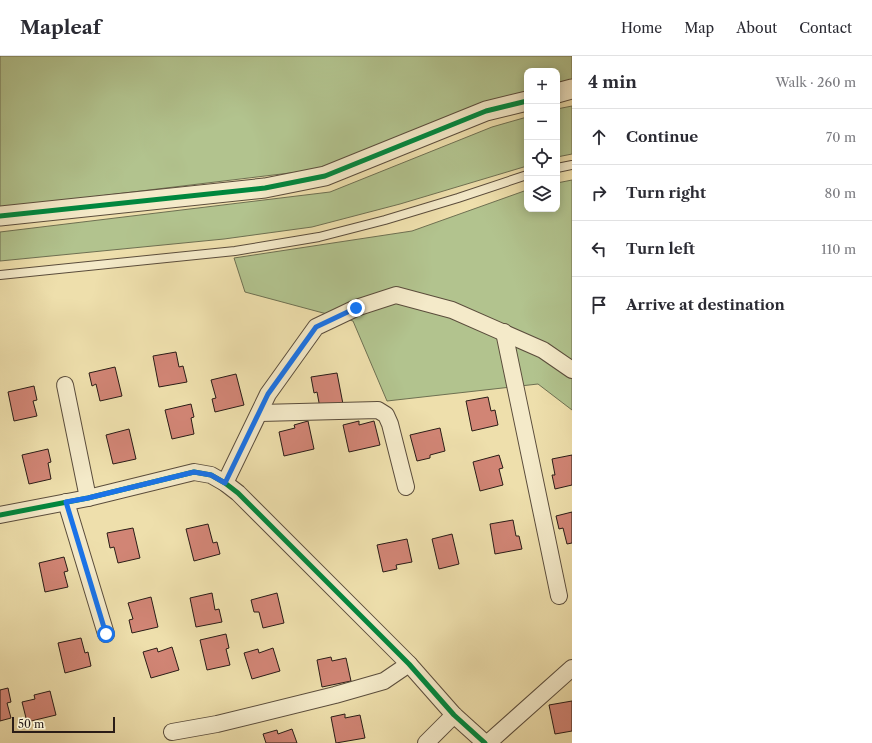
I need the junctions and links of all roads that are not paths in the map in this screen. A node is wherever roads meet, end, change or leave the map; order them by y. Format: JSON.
{"nodes":[{"id":1,"x":572,"y":89,"type":"edge"},
{"id":2,"x":560,"y":92,"type":"edge"},
{"id":3,"x":524,"y":101,"type":"edge"},
{"id":4,"x":572,"y":164,"type":"edge"},
{"id":5,"x":560,"y":167,"type":"edge"},
{"id":6,"x":524,"y":176,"type":"edge"},
{"id":7,"x":0,"y":216,"type":"edge"},
{"id":8,"x":0,"y":275,"type":"edge"},
{"id":9,"x":504,"y":332,"type":"junction"},
{"id":10,"x":572,"y":370,"type":"edge"},
{"id":11,"x":65,"y":385,"type":"dead end"},
{"id":12,"x":260,"y":413,"type":"junction"},
{"id":13,"x":225,"y":483,"type":"junction"},
{"id":14,"x":406,"y":487,"type":"dead end"},
{"id":15,"x":88,"y":498,"type":"junction"},
{"id":16,"x":66,"y":502,"type":"junction"},
{"id":17,"x":0,"y":515,"type":"edge"},
{"id":18,"x":559,"y":596,"type":"dead end"},
{"id":19,"x":106,"y":634,"type":"dead end"},
{"id":20,"x":409,"y":664,"type":"junction"},
{"id":21,"x":572,"y":668,"type":"edge"},
{"id":22,"x":454,"y":715,"type":"junction"},
{"id":23,"x":172,"y":732,"type":"dead end"},
{"id":24,"x":426,"y":743,"type":"edge"},
{"id":25,"x":487,"y":743,"type":"edge"}],
"edges":[{"from":1,"to":2,"type":"street"},
{"from":3,"to":7,"type":"street"},
{"from":4,"to":5,"type":"lane"},
{"from":6,"to":8,"type":"lane"},
{"from":9,"to":10,"type":"street"},
{"from":9,"to":12,"type":"street"},
{"from":9,"to":18,"type":"street"},
{"from":11,"to":15,"type":"street"},
{"from":12,"to":13,"type":"street"},
{"from":12,"to":14,"type":"street"},
{"from":13,"to":15,"type":"street"},
{"from":13,"to":20,"type":"street"},
{"from":15,"to":16,"type":"street"},
{"from":16,"to":17,"type":"street"},
{"from":16,"to":19,"type":"street"},
{"from":20,"to":22,"type":"street"},
{"from":20,"to":23,"type":"street"},
{"from":21,"to":25,"type":"street"},
{"from":22,"to":24,"type":"street"},
{"from":22,"to":25,"type":"street"}]}
